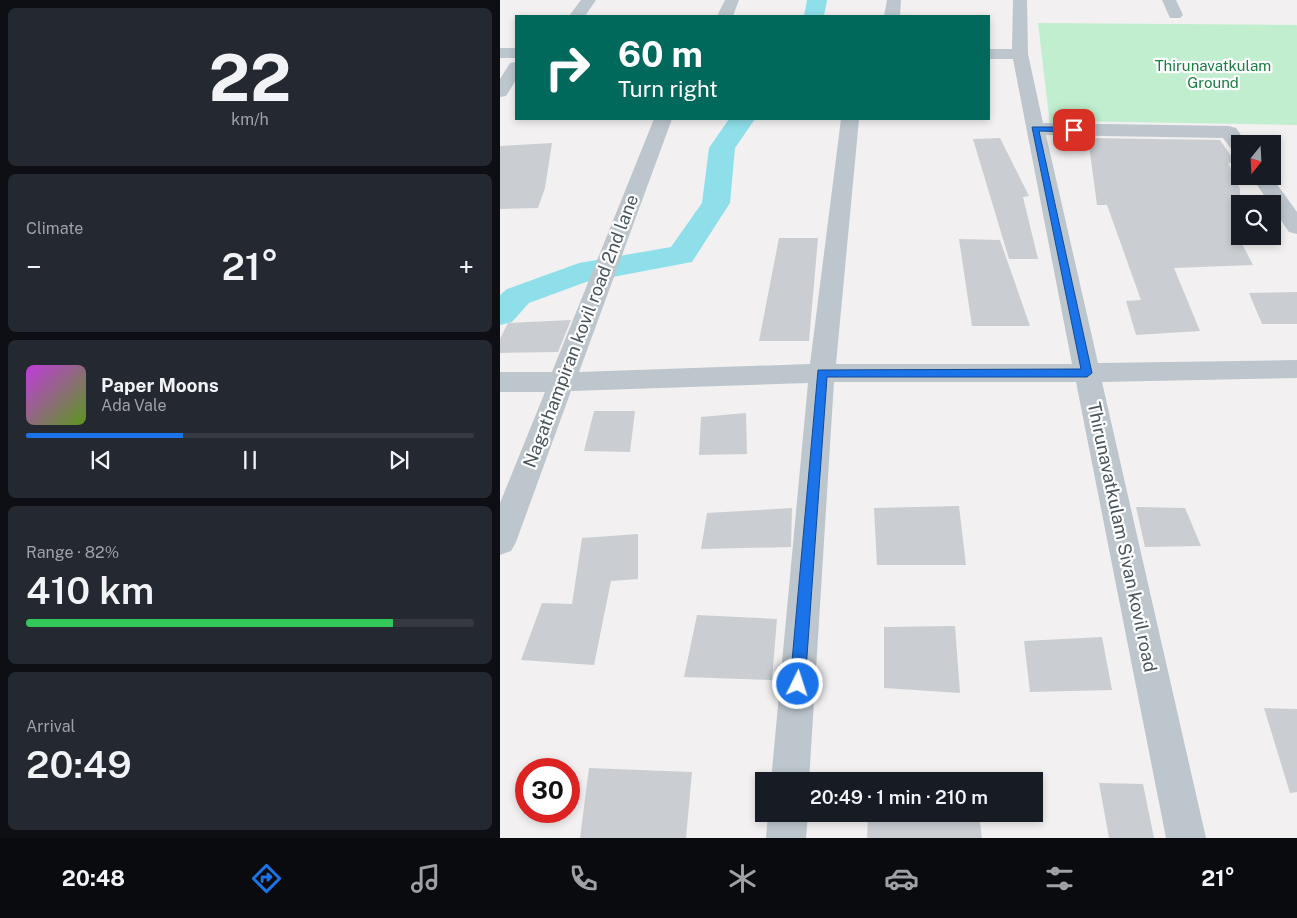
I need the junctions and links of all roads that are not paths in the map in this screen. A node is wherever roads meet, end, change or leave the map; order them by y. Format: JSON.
{"nodes":[{"id":1,"x":589,"y":0,"type":"edge"},
{"id":2,"x":732,"y":0,"type":"edge"},
{"id":3,"x":894,"y":0,"type":"edge"},
{"id":4,"x":1020,"y":0,"type":"edge"},
{"id":5,"x":1169,"y":0,"type":"edge"},
{"id":6,"x":579,"y":15,"type":"edge"},
{"id":7,"x":725,"y":15,"type":"edge"},
{"id":8,"x":892,"y":15,"type":"edge"},
{"id":9,"x":1175,"y":15,"type":"dead end"},
{"id":10,"x":500,"y":53,"type":"edge"},
{"id":11,"x":515,"y":53,"type":"edge"},
{"id":12,"x":990,"y":54,"type":"edge"},
{"id":13,"x":1020,"y":54,"type":"junction"},
{"id":14,"x":515,"y":69,"type":"edge"},
{"id":15,"x":500,"y":92,"type":"edge"},
{"id":16,"x":662,"y":120,"type":"edge"},
{"id":17,"x":850,"y":120,"type":"edge"},
{"id":18,"x":1035,"y":129,"type":"junction"},
{"id":19,"x":1231,"y":135,"type":"edge"},
{"id":20,"x":1267,"y":185,"type":"edge"},
{"id":21,"x":1297,"y":227,"type":"edge"},
{"id":22,"x":1297,"y":369,"type":"edge"},
{"id":23,"x":822,"y":373,"type":"junction"},
{"id":24,"x":1087,"y":373,"type":"junction"},
{"id":25,"x":500,"y":382,"type":"edge"},
{"id":26,"x":561,"y":382,"type":"junction"},
{"id":27,"x":500,"y":542,"type":"edge"},
{"id":28,"x":791,"y":772,"type":"edge"},
{"id":29,"x":787,"y":822,"type":"edge"},
{"id":30,"x":786,"y":838,"type":"edge"},
{"id":31,"x":1186,"y":838,"type":"edge"}],
"edges":[{"from":1,"to":6,"type":"street"},
{"from":2,"to":7,"type":"street"},
{"from":3,"to":8,"type":"street"},
{"from":4,"to":13,"type":"street","name":"Thirunavatkulam Sivan kovil road"},
{"from":5,"to":9,"type":"street"},
{"from":10,"to":11,"type":"street"},
{"from":12,"to":13,"type":"street"},
{"from":13,"to":18,"type":"street","name":"Thirunavatkulam Sivan kovil road"},
{"from":14,"to":15,"type":"street"},
{"from":16,"to":26,"type":"street","name":"Nagathampiran kovil road 2nd lane"},
{"from":17,"to":23,"type":"street"},
{"from":18,"to":19,"type":"street"},
{"from":18,"to":24,"type":"street","name":"Thirunavatkulam Sivan kovil road"},
{"from":20,"to":21,"type":"street"},
{"from":22,"to":24,"type":"street"},
{"from":23,"to":24,"type":"street"},
{"from":23,"to":26,"type":"street"},
{"from":23,"to":28,"type":"street"},
{"from":24,"to":31,"type":"street","name":"Thirunavatkulam Sivan kovil road"},
{"from":25,"to":26,"type":"street"},
{"from":26,"to":27,"type":"street","name":"Nagathampiran kovil road 2nd lane"},
{"from":29,"to":30,"type":"street"}]}
